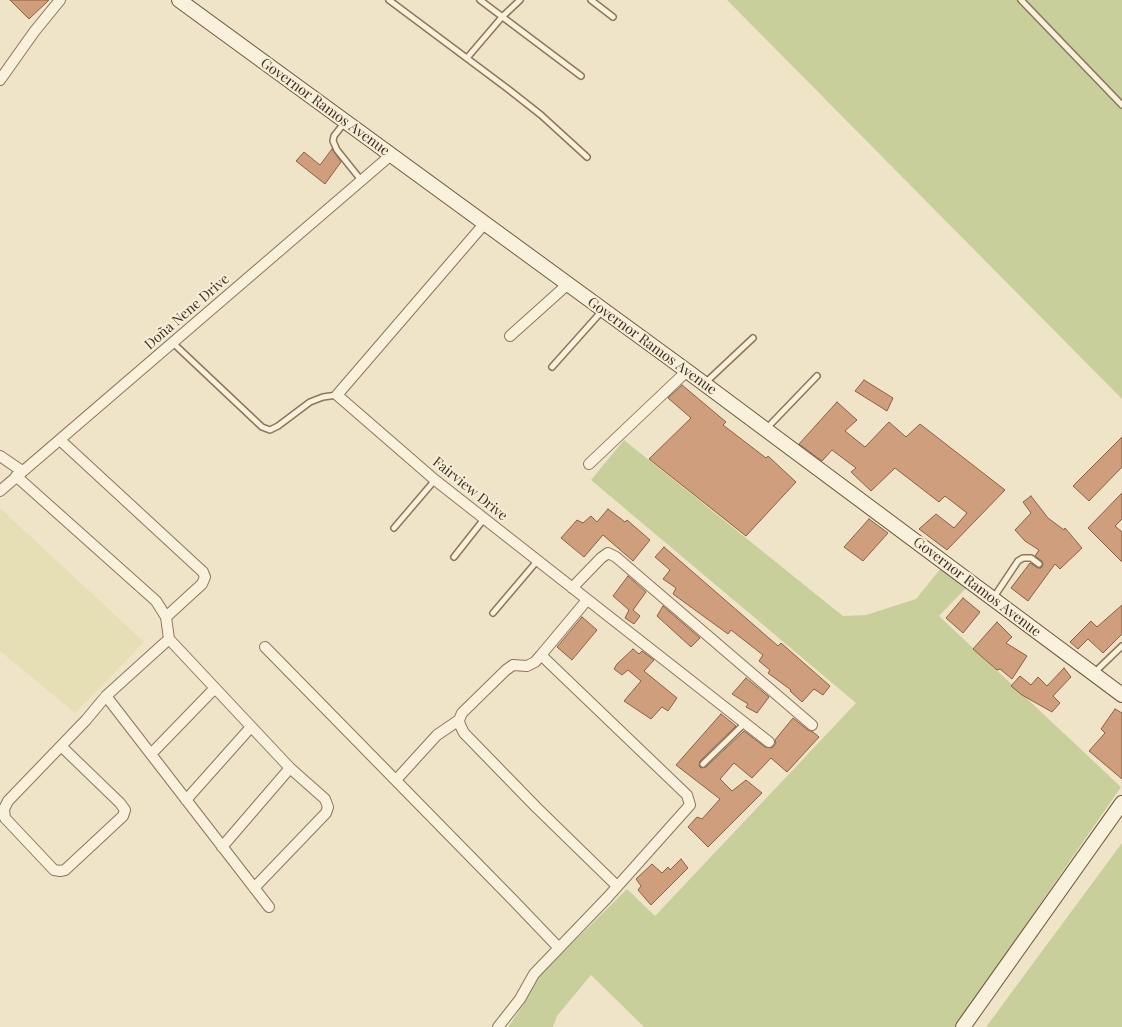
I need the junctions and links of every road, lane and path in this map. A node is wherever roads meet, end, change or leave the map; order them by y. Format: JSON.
{"nodes":[{"id":1,"x":60,"y":0,"type":"edge"},
{"id":2,"x":179,"y":0,"type":"edge"},
{"id":3,"x":389,"y":0,"type":"edge"},
{"id":4,"x":480,"y":0,"type":"edge"},
{"id":5,"x":520,"y":0,"type":"edge"},
{"id":6,"x":590,"y":0,"type":"edge"},
{"id":7,"x":1021,"y":0,"type":"edge"},
{"id":8,"x":613,"y":17,"type":"dead end"},
{"id":9,"x":502,"y":18,"type":"junction"},
{"id":10,"x":467,"y":58,"type":"junction"},
{"id":11,"x":581,"y":76,"type":"dead end"},
{"id":12,"x":0,"y":80,"type":"edge"},
{"id":13,"x":1122,"y":105,"type":"edge"},
{"id":14,"x":345,"y":122,"type":"junction"},
{"id":15,"x":392,"y":156,"type":"junction"},
{"id":16,"x":587,"y":157,"type":"dead end"},
{"id":17,"x":362,"y":181,"type":"junction"},
{"id":18,"x":485,"y":222,"type":"junction"},
{"id":19,"x":568,"y":284,"type":"junction"},
{"id":20,"x":603,"y":309,"type":"junction"},
{"id":21,"x":510,"y":336,"type":"dead end"},
{"id":22,"x":753,"y":338,"type":"dead end"},
{"id":23,"x":173,"y":343,"type":"junction"},
{"id":24,"x":552,"y":367,"type":"dead end"},
{"id":25,"x":687,"y":371,"type":"junction"},
{"id":26,"x":817,"y":376,"type":"dead end"},
{"id":27,"x":704,"y":384,"type":"junction"},
{"id":28,"x":337,"y":395,"type":"junction"},
{"id":29,"x":765,"y":430,"type":"junction"},
{"id":30,"x":60,"y":440,"type":"junction"},
{"id":31,"x":0,"y":456,"type":"edge"},
{"id":32,"x":589,"y":464,"type":"dead end"},
{"id":33,"x":19,"y":474,"type":"junction"},
{"id":34,"x":435,"y":480,"type":"junction"},
{"id":35,"x":0,"y":491,"type":"edge"},
{"id":36,"x":484,"y":519,"type":"junction"},
{"id":37,"x":394,"y":528,"type":"dead end"},
{"id":38,"x":454,"y":557,"type":"dead end"},
{"id":39,"x":538,"y":560,"type":"junction"},
{"id":40,"x":1039,"y":564,"type":"dead end"},
{"id":41,"x":572,"y":588,"type":"junction"},
{"id":42,"x":992,"y":599,"type":"junction"},
{"id":43,"x":587,"y":600,"type":"junction"},
{"id":44,"x":493,"y":613,"type":"dead end"},
{"id":45,"x":166,"y":617,"type":"junction"},
{"id":46,"x":169,"y":639,"type":"junction"},
{"id":47,"x":1122,"y":646,"type":"edge"},
{"id":48,"x":265,"y":647,"type":"dead end"},
{"id":49,"x":541,"y":656,"type":"junction"},
{"id":50,"x":1093,"y":674,"type":"junction"},
{"id":51,"x":215,"y":688,"type":"junction"},
{"id":52,"x":1122,"y":695,"type":"edge"},
{"id":53,"x":106,"y":696,"type":"junction"},
{"id":54,"x":459,"y":720,"type":"junction"},
{"id":55,"x":745,"y":723,"type":"junction"},
{"id":56,"x":812,"y":725,"type":"dead end"},
{"id":57,"x":251,"y":727,"type":"junction"},
{"id":58,"x":769,"y":742,"type":"dead end"},
{"id":59,"x":61,"y":746,"type":"junction"},
{"id":60,"x":151,"y":754,"type":"junction"},
{"id":61,"x":703,"y":764,"type":"dead end"},
{"id":62,"x":290,"y":768,"type":"junction"},
{"id":63,"x":396,"y":780,"type":"junction"},
{"id":64,"x":186,"y":800,"type":"junction"},
{"id":65,"x":1122,"y":803,"type":"edge"},
{"id":66,"x":222,"y":847,"type":"junction"},
{"id":67,"x":617,"y":886,"type":"junction"},
{"id":68,"x":254,"y":888,"type":"junction"},
{"id":69,"x":269,"y":907,"type":"dead end"},
{"id":70,"x":558,"y":947,"type":"junction"},
{"id":71,"x":498,"y":1027,"type":"edge"},
{"id":72,"x":964,"y":1027,"type":"edge"}],
"edges":[{"from":1,"to":12,"type":"street"},
{"from":2,"to":14,"type":"main road","name":"Governor Ramos Avenue"},
{"from":3,"to":10,"type":"lane"},
{"from":4,"to":9,"type":"lane"},
{"from":5,"to":9,"type":"lane"},
{"from":6,"to":8,"type":"lane"},
{"from":7,"to":13,"type":"lane"},
{"from":9,"to":10,"type":"lane"},
{"from":9,"to":11,"type":"lane"},
{"from":10,"to":16,"type":"lane"},
{"from":14,"to":15,"type":"main road","name":"Governor Ramos Avenue"},
{"from":14,"to":17,"type":"lane"},
{"from":15,"to":17,"type":"street","name":"Doña Nene Drive"},
{"from":15,"to":18,"type":"main road","name":"Governor Ramos Avenue"},
{"from":17,"to":23,"type":"street","name":"Doña Nene Drive"},
{"from":18,"to":19,"type":"main road","name":"Governor Ramos Avenue"},
{"from":18,"to":28,"type":"street"},
{"from":19,"to":20,"type":"main road","name":"Governor Ramos Avenue"},
{"from":19,"to":21,"type":"street"},
{"from":20,"to":24,"type":"lane"},
{"from":20,"to":25,"type":"main road","name":"Governor Ramos Avenue"},
{"from":22,"to":27,"type":"lane"},
{"from":23,"to":28,"type":"lane"},
{"from":23,"to":30,"type":"street","name":"Doña Nene Drive"},
{"from":25,"to":27,"type":"main road","name":"Governor Ramos Avenue"},
{"from":25,"to":32,"type":"street"},
{"from":26,"to":29,"type":"lane"},
{"from":27,"to":29,"type":"main road","name":"Governor Ramos Avenue"},
{"from":28,"to":34,"type":"street","name":"Fairview Drive"},
{"from":29,"to":42,"type":"main road","name":"Governor Ramos Avenue"},
{"from":30,"to":33,"type":"street","name":"Doña Nene Drive"},
{"from":30,"to":45,"type":"street"},
{"from":31,"to":33,"type":"street"},
{"from":33,"to":35,"type":"street","name":"Doña Nene Drive"},
{"from":33,"to":45,"type":"street"},
{"from":34,"to":36,"type":"street","name":"Fairview Drive"},
{"from":34,"to":37,"type":"lane"},
{"from":36,"to":38,"type":"lane"},
{"from":36,"to":39,"type":"street","name":"Fairview Drive"},
{"from":39,"to":41,"type":"street","name":"Fairview Drive"},
{"from":39,"to":44,"type":"lane"},
{"from":40,"to":42,"type":"lane"},
{"from":41,"to":43,"type":"street","name":"Fairview Drive"},
{"from":41,"to":56,"type":"street"},
{"from":42,"to":50,"type":"main road","name":"Governor Ramos Avenue"},
{"from":43,"to":49,"type":"street"},
{"from":43,"to":55,"type":"street","name":"Fairview Drive"},
{"from":45,"to":46,"type":"street"},
{"from":46,"to":51,"type":"street"},
{"from":46,"to":53,"type":"street"},
{"from":47,"to":50,"type":"lane"},
{"from":48,"to":63,"type":"street"},
{"from":49,"to":54,"type":"street"},
{"from":49,"to":67,"type":"street"},
{"from":50,"to":52,"type":"main road","name":"Governor Ramos Avenue"},
{"from":51,"to":57,"type":"street"},
{"from":51,"to":60,"type":"street"},
{"from":53,"to":59,"type":"street"},
{"from":53,"to":60,"type":"street"},
{"from":54,"to":63,"type":"street"},
{"from":54,"to":67,"type":"street"},
{"from":55,"to":58,"type":"street","name":"Fairview Drive"},
{"from":55,"to":61,"type":"lane"},
{"from":57,"to":62,"type":"street"},
{"from":57,"to":64,"type":"street"},
{"from":59,"to":59,"type":"street"},
{"from":60,"to":64,"type":"street"},
{"from":62,"to":66,"type":"street"},
{"from":62,"to":68,"type":"street"},
{"from":63,"to":70,"type":"street"},
{"from":64,"to":66,"type":"street"},
{"from":65,"to":72,"type":"main road"},
{"from":66,"to":68,"type":"street"},
{"from":67,"to":70,"type":"street"},
{"from":68,"to":69,"type":"street"},
{"from":70,"to":71,"type":"street"}]}
